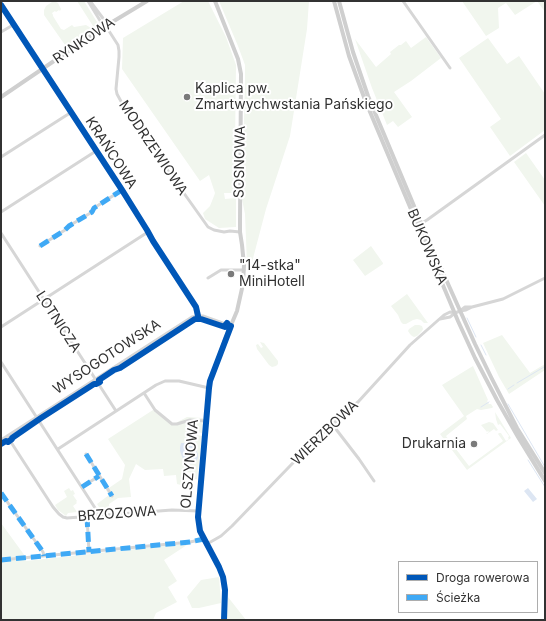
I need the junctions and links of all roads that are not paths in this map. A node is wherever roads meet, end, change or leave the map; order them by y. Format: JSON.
{"nodes":[{"id":1,"x":89,"y":1,"type":"edge"},
{"id":2,"x":148,"y":1,"type":"edge"},
{"id":3,"x":214,"y":1,"type":"edge"},
{"id":4,"x":334,"y":1,"type":"edge"},
{"id":5,"x":339,"y":1,"type":"edge"},
{"id":6,"x":402,"y":1,"type":"edge"},
{"id":7,"x":1,"y":5,"type":"edge"},
{"id":8,"x":14,"y":24,"type":"junction"},
{"id":9,"x":106,"y":26,"type":"junction"},
{"id":10,"x":1,"y":32,"type":"edge"},
{"id":11,"x":450,"y":68,"type":"dead end"},
{"id":12,"x":42,"y":69,"type":"junction"},
{"id":13,"x":1,"y":97,"type":"edge"},
{"id":14,"x":70,"y":113,"type":"junction"},
{"id":15,"x":545,"y":135,"type":"edge"},
{"id":16,"x":96,"y":151,"type":"junction"},
{"id":17,"x":1,"y":157,"type":"edge"},
{"id":18,"x":122,"y":190,"type":"junction"},
{"id":19,"x":1,"y":212,"type":"edge"},
{"id":20,"x":422,"y":223,"type":"junction"},
{"id":21,"x":148,"y":232,"type":"junction"},
{"id":22,"x":240,"y":232,"type":"junction"},
{"id":23,"x":1,"y":233,"type":"edge"},
{"id":24,"x":40,"y":246,"type":"dead end"},
{"id":25,"x":244,"y":270,"type":"junction"},
{"id":26,"x":208,"y":278,"type":"dead end"},
{"id":27,"x":545,"y":278,"type":"edge"},
{"id":28,"x":44,"y":300,"type":"junction"},
{"id":29,"x":460,"y":310,"type":"junction"},
{"id":30,"x":455,"y":313,"type":"junction"},
{"id":31,"x":198,"y":316,"type":"junction"},
{"id":32,"x":450,"y":317,"type":"junction"},
{"id":33,"x":440,"y":319,"type":"junction"},
{"id":34,"x":458,"y":321,"type":"junction"},
{"id":35,"x":231,"y":326,"type":"junction"},
{"id":36,"x":1,"y":327,"type":"edge"},
{"id":37,"x":1,"y":362,"type":"edge"},
{"id":38,"x":95,"y":379,"type":"junction"},
{"id":39,"x":209,"y":388,"type":"junction"},
{"id":40,"x":144,"y":393,"type":"junction"},
{"id":41,"x":116,"y":411,"type":"junction"},
{"id":42,"x":37,"y":417,"type":"junction"},
{"id":43,"x":206,"y":421,"type":"junction"},
{"id":44,"x":332,"y":424,"type":"junction"},
{"id":45,"x":7,"y":436,"type":"junction"},
{"id":46,"x":1,"y":440,"type":"edge"},
{"id":47,"x":58,"y":449,"type":"junction"},
{"id":48,"x":86,"y":454,"type":"dead end"},
{"id":49,"x":545,"y":473,"type":"edge"},
{"id":50,"x":99,"y":476,"type":"junction"},
{"id":51,"x":374,"y":481,"type":"dead end"},
{"id":52,"x":545,"y":481,"type":"edge"},
{"id":53,"x":82,"y":487,"type":"junction"},
{"id":54,"x":1,"y":493,"type":"edge"},
{"id":55,"x":112,"y":496,"type":"dead end"},
{"id":56,"x":198,"y":511,"type":"junction"},
{"id":57,"x":99,"y":516,"type":"junction"},
{"id":58,"x":87,"y":517,"type":"junction"},
{"id":59,"x":204,"y":539,"type":"junction"},
{"id":60,"x":207,"y":544,"type":"junction"},
{"id":61,"x":90,"y":552,"type":"junction"},
{"id":62,"x":44,"y":556,"type":"junction"},
{"id":63,"x":1,"y":560,"type":"edge"},
{"id":64,"x":224,"y":620,"type":"edge"}],
"edges":[{"from":1,"to":9,"type":"street"},
{"from":2,"to":9,"type":"main road","name":"RYNKOWA"},
{"from":3,"to":22,"type":"main road","name":"SOSNOWA"},
{"from":4,"to":30,"type":"main road","name":"BUKOWSKA"},
{"from":5,"to":20,"type":"main road","name":"BUKOWSKA"},
{"from":6,"to":11,"type":"street"},
{"from":7,"to":8,"type":"street","name":"KRAŃCOWA"},
{"from":8,"to":10,"type":"street"},
{"from":8,"to":12,"type":"street","name":"KRAŃCOWA"},
{"from":9,"to":12,"type":"main road","name":"RYNKOWA"},
{"from":9,"to":22,"type":"street","name":"MODRZEWIOWA"},
{"from":12,"to":13,"type":"main road","name":"RYNKOWA"},
{"from":12,"to":14,"type":"street","name":"KRAŃCOWA"},
{"from":14,"to":16,"type":"street","name":"KRAŃCOWA"},
{"from":14,"to":17,"type":"street"},
{"from":15,"to":20,"type":"street"},
{"from":16,"to":18,"type":"street","name":"KRAŃCOWA"},
{"from":16,"to":19,"type":"street"},
{"from":18,"to":21,"type":"street","name":"KRAŃCOWA"},
{"from":18,"to":24,"type":"street"},
{"from":20,"to":29,"type":"main road","name":"BUKOWSKA"},
{"from":21,"to":28,"type":"street"},
{"from":21,"to":31,"type":"street","name":"KRAŃCOWA"},
{"from":22,"to":25,"type":"main road","name":"SOSNOWA"},
{"from":23,"to":28,"type":"street","name":"LOTNICZA"},
{"from":25,"to":26,"type":"street"},
{"from":25,"to":35,"type":"main road","name":"SOSNOWA"},
{"from":27,"to":29,"type":"street","name":"WIERZBOWA"},
{"from":28,"to":36,"type":"street"},
{"from":28,"to":38,"type":"street","name":"LOTNICZA"},
{"from":29,"to":30,"type":"street","name":"WIERZBOWA"},
{"from":29,"to":49,"type":"main road","name":"BUKOWSKA"},
{"from":30,"to":32,"type":"street","name":"WIERZBOWA"},
{"from":30,"to":33,"type":"street","name":"WIERZBOWA"},
{"from":30,"to":34,"type":"main road","name":"BUKOWSKA"},
{"from":31,"to":35,"type":"street"},
{"from":31,"to":38,"type":"street","name":"WYSOGOTOWSKA"},
{"from":32,"to":33,"type":"street","name":"WIERZBOWA"},
{"from":32,"to":34,"type":"street"},
{"from":33,"to":44,"type":"street","name":"WIERZBOWA"},
{"from":34,"to":52,"type":"main road","name":"BUKOWSKA"},
{"from":35,"to":39,"type":"main road","name":"OLSZYNOWA"},
{"from":37,"to":42,"type":"street"},
{"from":38,"to":41,"type":"street","name":"LOTNICZA"},
{"from":38,"to":42,"type":"street","name":"WYSOGOTOWSKA"},
{"from":39,"to":40,"type":"street"},
{"from":39,"to":43,"type":"main road","name":"OLSZYNOWA"},
{"from":40,"to":41,"type":"street"},
{"from":40,"to":43,"type":"street"},
{"from":41,"to":47,"type":"street"},
{"from":42,"to":45,"type":"street","name":"WYSOGOTOWSKA"},
{"from":42,"to":47,"type":"street"},
{"from":43,"to":56,"type":"main road","name":"OLSZYNOWA"},
{"from":44,"to":51,"type":"street"},
{"from":44,"to":60,"type":"street","name":"WIERZBOWA"},
{"from":45,"to":46,"type":"street","name":"WYSOGOTOWSKA"},
{"from":45,"to":58,"type":"street","name":"BRZOZOWA"},
{"from":47,"to":53,"type":"street"},
{"from":48,"to":50,"type":"street"},
{"from":50,"to":53,"type":"street"},
{"from":50,"to":55,"type":"street"},
{"from":53,"to":57,"type":"street"},
{"from":54,"to":62,"type":"street"},
{"from":56,"to":57,"type":"street","name":"BRZOZOWA"},
{"from":56,"to":59,"type":"main road","name":"OLSZYNOWA"},
{"from":57,"to":58,"type":"street","name":"BRZOZOWA"},
{"from":58,"to":61,"type":"street"},
{"from":59,"to":60,"type":"main road","name":"OLSZYNOWA"},
{"from":59,"to":61,"type":"street"},
{"from":60,"to":64,"type":"main road","name":"OLSZYNOWA"},
{"from":61,"to":62,"type":"street"},
{"from":62,"to":63,"type":"street"}]}
